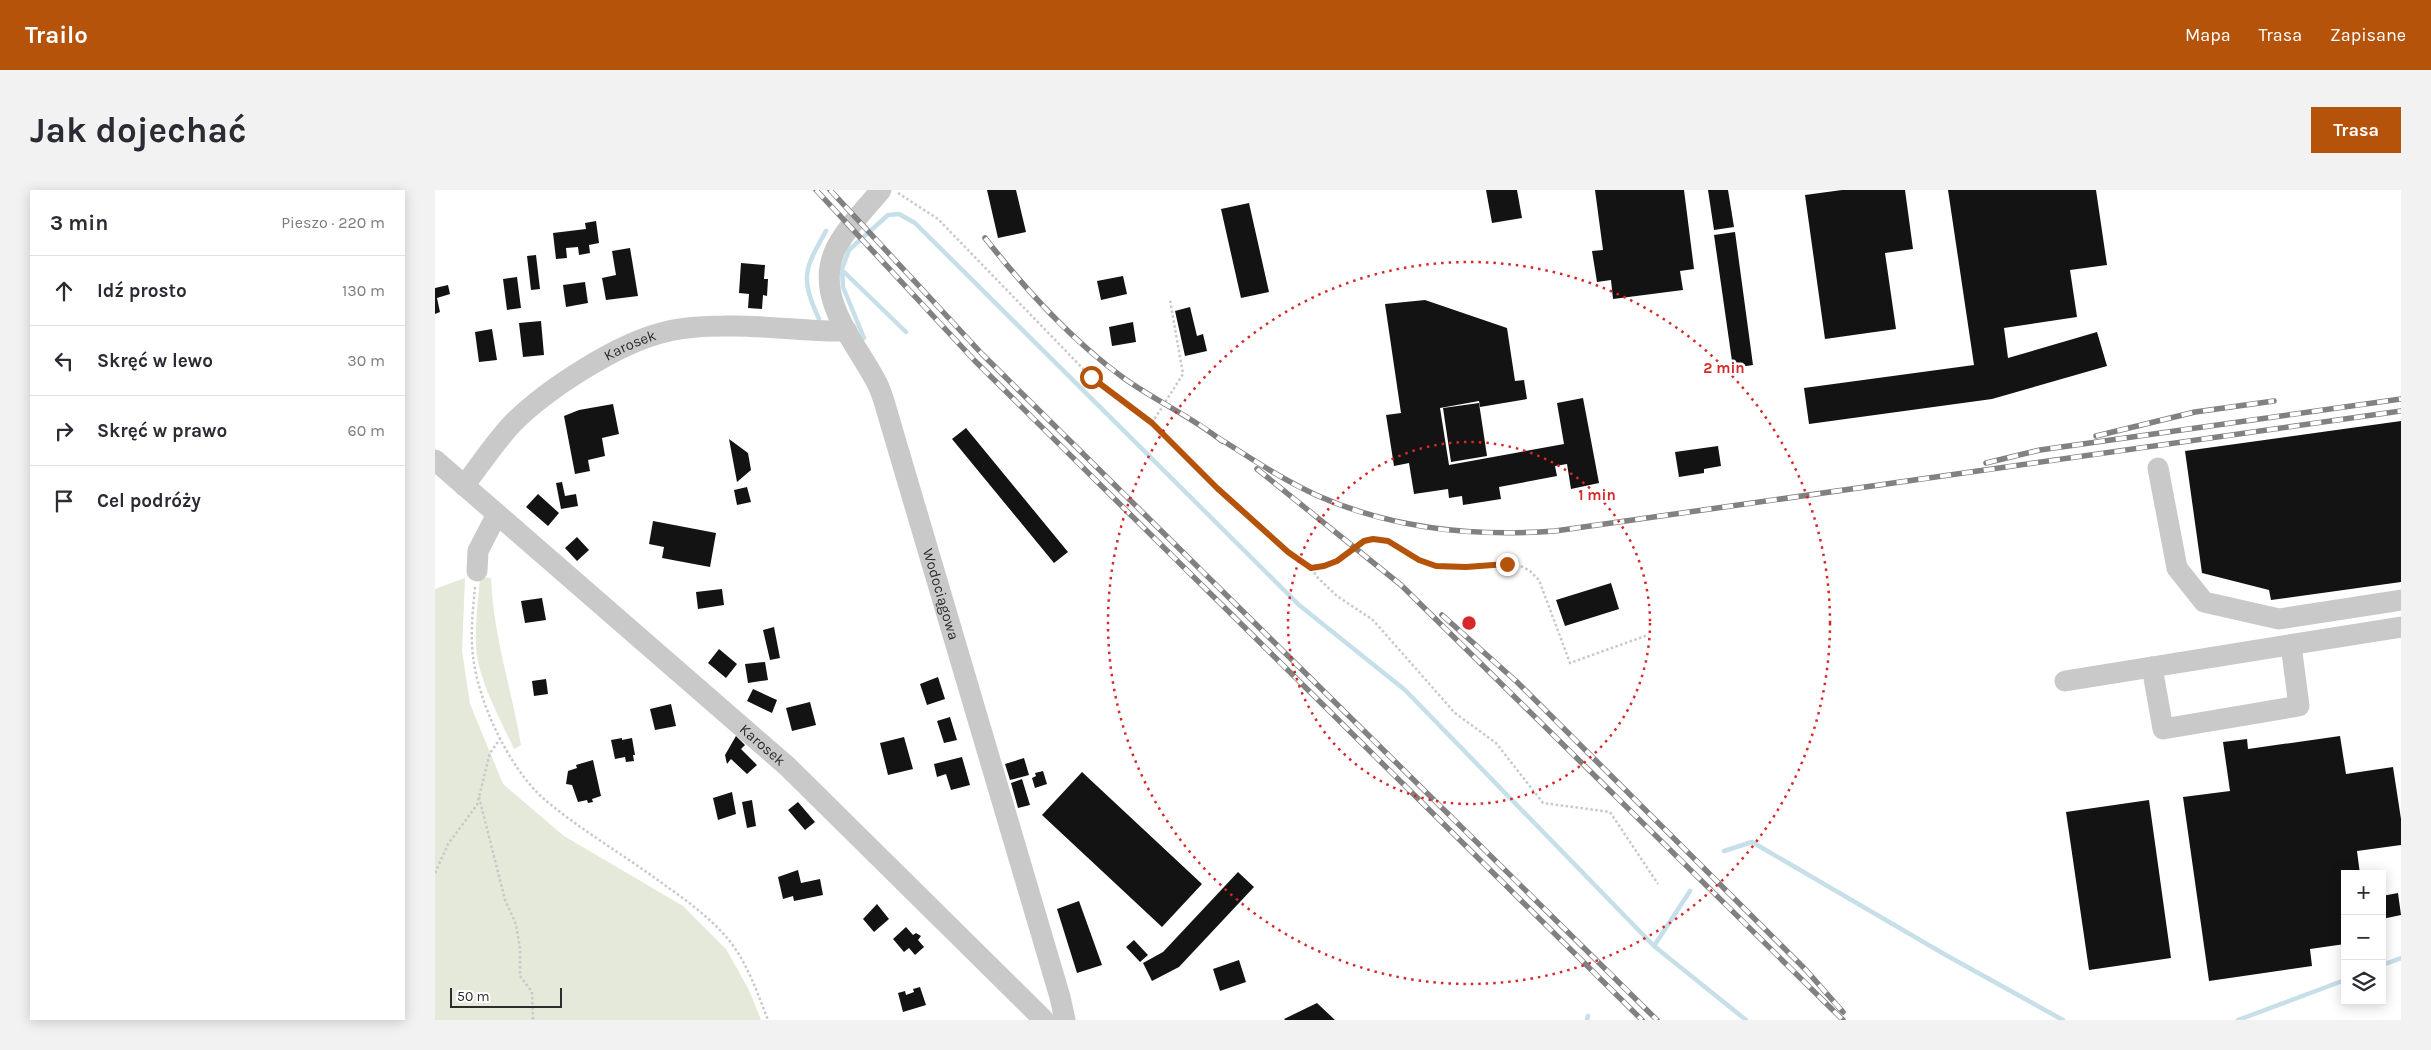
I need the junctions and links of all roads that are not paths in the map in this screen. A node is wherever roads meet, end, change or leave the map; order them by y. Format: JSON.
{"nodes":[{"id":1,"x":881,"y":190,"type":"edge"},
{"id":2,"x":847,"y":331,"type":"junction"},
{"id":3,"x":435,"y":460,"type":"edge"},
{"id":4,"x":2158,"y":468,"type":"dead end"},
{"id":5,"x":464,"y":486,"type":"junction"},
{"id":6,"x":497,"y":514,"type":"junction"},
{"id":7,"x":477,"y":571,"type":"road end"},
{"id":8,"x":2401,"y":600,"type":"edge"},
{"id":9,"x":2401,"y":628,"type":"edge"},
{"id":10,"x":2291,"y":645,"type":"junction"},
{"id":11,"x":2152,"y":667,"type":"junction"},
{"id":12,"x":2065,"y":681,"type":"dead end"},
{"id":13,"x":1044,"y":1020,"type":"edge"},
{"id":14,"x":1065,"y":1020,"type":"edge"}],
"edges":[{"from":1,"to":2,"type":"street","name":"Wodociągowa"},
{"from":2,"to":5,"type":"street","name":"Karosek"},
{"from":2,"to":14,"type":"street","name":"Wodociągowa"},
{"from":3,"to":5,"type":"street","name":"Karosek"},
{"from":4,"to":8,"type":"street"},
{"from":5,"to":6,"type":"street","name":"Karosek"},
{"from":6,"to":7,"type":"street"},
{"from":6,"to":13,"type":"street","name":"Karosek"},
{"from":9,"to":10,"type":"street"},
{"from":10,"to":11,"type":"street"},
{"from":10,"to":11,"type":"street"},
{"from":11,"to":12,"type":"street"}]}
